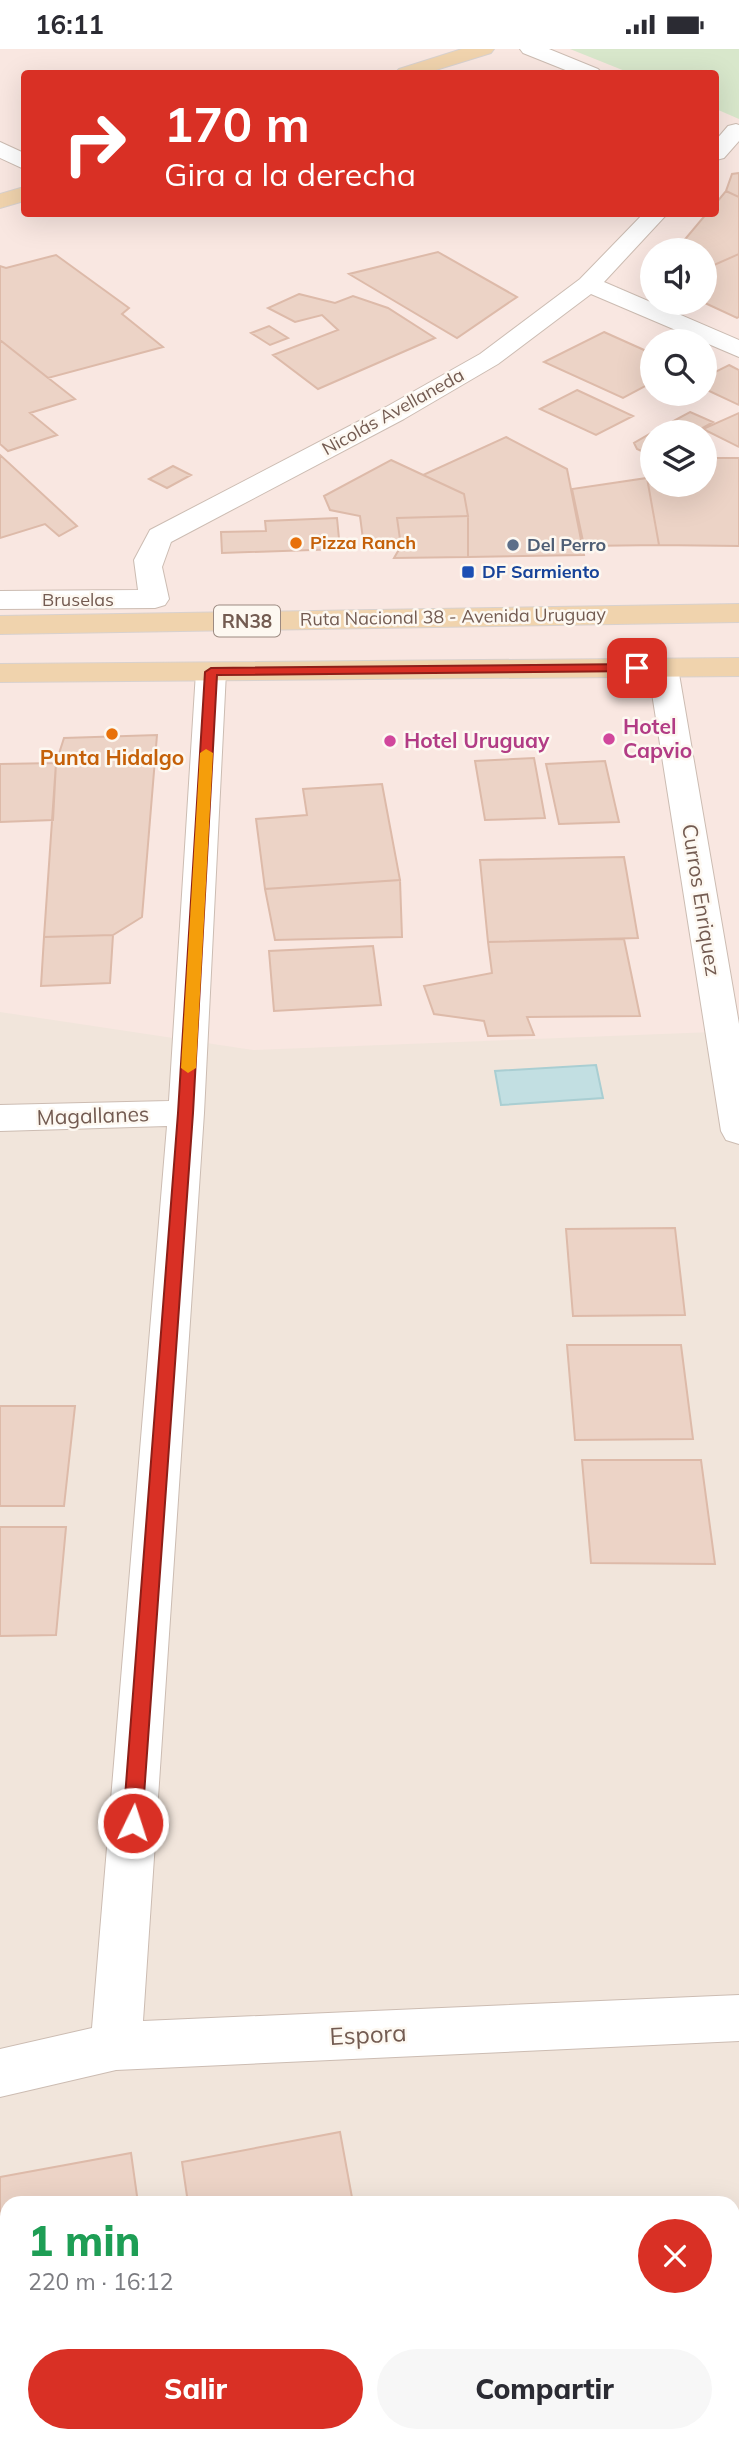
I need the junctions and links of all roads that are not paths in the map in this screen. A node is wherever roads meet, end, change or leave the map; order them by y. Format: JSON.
{"nodes":[{"id":1,"x":484,"y":49,"type":"edge"},
{"id":2,"x":530,"y":49,"type":"edge"},
{"id":3,"x":416,"y":70,"type":"edge"},
{"id":4,"x":583,"y":70,"type":"edge"},
{"id":5,"x":730,"y":129,"type":"edge"},
{"id":6,"x":719,"y":148,"type":"edge"},
{"id":7,"x":0,"y":149,"type":"edge"},
{"id":8,"x":21,"y":160,"type":"edge"},
{"id":9,"x":21,"y":195,"type":"edge"},
{"id":10,"x":0,"y":201,"type":"edge"},
{"id":11,"x":653,"y":217,"type":"edge"},
{"id":12,"x":589,"y":284,"type":"junction"},
{"id":13,"x":739,"y":349,"type":"edge"},
{"id":14,"x":155,"y":599,"type":"junction"},
{"id":15,"x":0,"y":600,"type":"edge"},
{"id":16,"x":739,"y":614,"type":"edge"},
{"id":17,"x":494,"y":615,"type":"junction"},
{"id":18,"x":372,"y":618,"type":"junction"},
{"id":19,"x":0,"y":625,"type":"edge"},
{"id":20,"x":739,"y":637,"type":"edge"},
{"id":21,"x":0,"y":648,"type":"edge"},
{"id":22,"x":739,"y":667,"type":"edge"},
{"id":23,"x":663,"y":668,"type":"junction"},
{"id":24,"x":211,"y":672,"type":"junction"},
{"id":25,"x":0,"y":673,"type":"edge"},
{"id":26,"x":186,"y":1113,"type":"junction"},
{"id":27,"x":0,"y":1118,"type":"edge"},
{"id":28,"x":739,"y":1131,"type":"edge"},
{"id":29,"x":739,"y":2018,"type":"edge"},
{"id":30,"x":116,"y":2046,"type":"junction"},
{"id":31,"x":0,"y":2073,"type":"edge"}],
"edges":[{"from":1,"to":3,"type":"main road"},
{"from":2,"to":4,"type":"street"},
{"from":5,"to":6,"type":"street"},
{"from":7,"to":8,"type":"street"},
{"from":9,"to":10,"type":"main road"},
{"from":11,"to":12,"type":"street","name":"Nicolás Avellaneda"},
{"from":12,"to":13,"type":"street"},
{"from":12,"to":14,"type":"street","name":"Nicolás Avellaneda"},
{"from":14,"to":15,"type":"street","name":"Bruselas"},
{"from":14,"to":17,"type":"main road"},
{"from":16,"to":17,"type":"main road","name":"Ruta Nacional 38 - Avenida Uruguay","number":"RN38"},
{"from":17,"to":18,"type":"main road","name":"Ruta Nacional 38 - Avenida Uruguay","number":"RN38"},
{"from":18,"to":19,"type":"main road","name":"Ruta Nacional 38 - Avenida Uruguay","number":"RN38"},
{"from":18,"to":21,"type":"main road"},
{"from":20,"to":23,"type":"main road"},
{"from":22,"to":23,"type":"main road"},
{"from":23,"to":24,"type":"main road"},
{"from":23,"to":28,"type":"street","name":"Curros Enriquez"},
{"from":24,"to":25,"type":"main road"},
{"from":24,"to":26,"type":"street"},
{"from":26,"to":27,"type":"street","name":"Magallanes"},
{"from":26,"to":30,"type":"street"},
{"from":29,"to":30,"type":"street","name":"Espora"},
{"from":30,"to":31,"type":"street","name":"Espora"}]}
